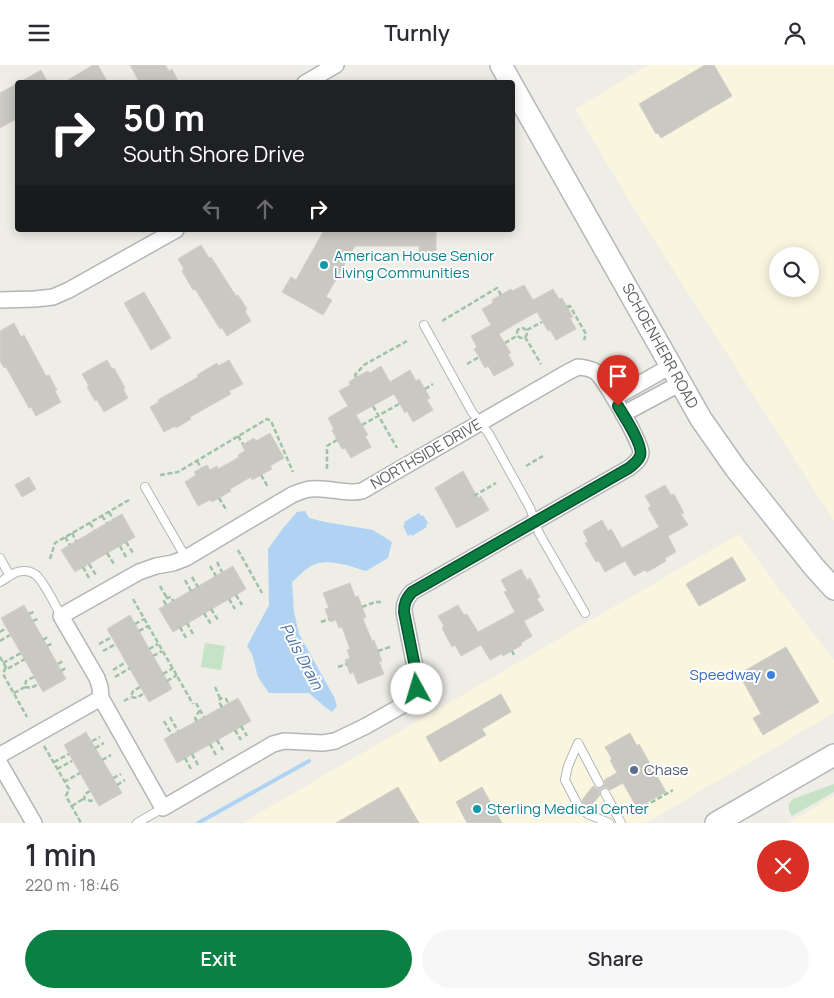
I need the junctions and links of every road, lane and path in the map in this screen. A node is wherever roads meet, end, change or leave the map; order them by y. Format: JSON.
{"nodes":[{"id":1,"x":336,"y":65,"type":"edge"},
{"id":2,"x":501,"y":65,"type":"edge"},
{"id":3,"x":310,"y":80,"type":"edge"},
{"id":4,"x":510,"y":80,"type":"edge"},
{"id":5,"x":515,"y":89,"type":"edge"},
{"id":6,"x":172,"y":232,"type":"edge"},
{"id":7,"x":500,"y":295,"type":"dead end"},
{"id":8,"x":0,"y":300,"type":"edge"},
{"id":9,"x":567,"y":307,"type":"dead end"},
{"id":10,"x":442,"y":321,"type":"dead end"},
{"id":11,"x":542,"y":322,"type":"dead end"},
{"id":12,"x":517,"y":323,"type":"dead end"},
{"id":13,"x":424,"y":325,"type":"dead end"},
{"id":14,"x":520,"y":328,"type":"junction"},
{"id":15,"x":527,"y":330,"type":"junction"},
{"id":16,"x":518,"y":335,"type":"junction"},
{"id":17,"x":525,"y":337,"type":"junction"},
{"id":18,"x":584,"y":339,"type":"dead end"},
{"id":19,"x":408,"y":341,"type":"dead end"},
{"id":20,"x":505,"y":343,"type":"dead end"},
{"id":21,"x":479,"y":357,"type":"dead end"},
{"id":22,"x":467,"y":364,"type":"dead end"},
{"id":23,"x":541,"y":365,"type":"dead end"},
{"id":24,"x":676,"y":375,"type":"junction"},
{"id":25,"x":356,"y":377,"type":"dead end"},
{"id":26,"x":433,"y":384,"type":"dead end"},
{"id":27,"x":424,"y":389,"type":"dead end"},
{"id":28,"x":399,"y":404,"type":"dead end"},
{"id":29,"x":373,"y":406,"type":"dead end"},
{"id":30,"x":618,"y":406,"type":"junction"},
{"id":31,"x":378,"y":416,"type":"junction"},
{"id":32,"x":480,"y":423,"type":"junction"},
{"id":33,"x":362,"y":425,"type":"dead end"},
{"id":34,"x":238,"y":436,"type":"junction"},
{"id":35,"x":337,"y":440,"type":"dead end"},
{"id":36,"x":243,"y":444,"type":"dead end"},
{"id":37,"x":397,"y":448,"type":"dead end"},
{"id":38,"x":543,"y":457,"type":"dead end"},
{"id":39,"x":196,"y":461,"type":"junction"},
{"id":40,"x":526,"y":466,"type":"dead end"},
{"id":41,"x":201,"y":469,"type":"dead end"},
{"id":42,"x":327,"y":469,"type":"dead end"},
{"id":43,"x":293,"y":472,"type":"dead end"},
{"id":44,"x":160,"y":475,"type":"dead end"},
{"id":45,"x":261,"y":475,"type":"dead end"},
{"id":46,"x":496,"y":483,"type":"dead end"},
{"id":47,"x":145,"y":487,"type":"dead end"},
{"id":48,"x":268,"y":487,"type":"dead end"},
{"id":49,"x":474,"y":496,"type":"dead end"},
{"id":50,"x":220,"y":498,"type":"dead end"},
{"id":51,"x":129,"y":500,"type":"dead end"},
{"id":52,"x":227,"y":511,"type":"dead end"},
{"id":53,"x":109,"y":512,"type":"junction"},
{"id":54,"x":102,"y":516,"type":"junction"},
{"id":55,"x":113,"y":519,"type":"dead end"},
{"id":56,"x":535,"y":522,"type":"junction"},
{"id":57,"x":90,"y":523,"type":"junction"},
{"id":58,"x":107,"y":523,"type":"dead end"},
{"id":59,"x":94,"y":530,"type":"dead end"},
{"id":60,"x":72,"y":533,"type":"junction"},
{"id":61,"x":65,"y":537,"type":"junction"},
{"id":62,"x":76,"y":541,"type":"dead end"},
{"id":63,"x":126,"y":542,"type":"dead end"},
{"id":64,"x":70,"y":545,"type":"dead end"},
{"id":65,"x":120,"y":546,"type":"dead end"},
{"id":66,"x":238,"y":549,"type":"dead end"},
{"id":67,"x":107,"y":553,"type":"dead end"},
{"id":68,"x":133,"y":553,"type":"dead end"},
{"id":69,"x":126,"y":557,"type":"dead end"},
{"id":70,"x":0,"y":558,"type":"edge"},
{"id":71,"x":186,"y":558,"type":"junction"},
{"id":72,"x":50,"y":559,"type":"dead end"},
{"id":73,"x":216,"y":562,"type":"dead end"},
{"id":74,"x":89,"y":564,"type":"dead end"},
{"id":75,"x":114,"y":564,"type":"dead end"},
{"id":76,"x":210,"y":566,"type":"dead end"},
{"id":77,"x":83,"y":567,"type":"dead end"},
{"id":78,"x":222,"y":572,"type":"dead end"},
{"id":79,"x":96,"y":575,"type":"dead end"},
{"id":80,"x":10,"y":576,"type":"junction"},
{"id":81,"x":216,"y":576,"type":"dead end"},
{"id":82,"x":192,"y":577,"type":"dead end"},
{"id":83,"x":89,"y":578,"type":"dead end"},
{"id":84,"x":185,"y":580,"type":"dead end"},
{"id":85,"x":0,"y":582,"type":"edge"},
{"id":86,"x":160,"y":586,"type":"dead end"},
{"id":87,"x":198,"y":587,"type":"dead end"},
{"id":88,"x":834,"y":589,"type":"edge"},
{"id":89,"x":191,"y":591,"type":"dead end"},
{"id":90,"x":262,"y":593,"type":"dead end"},
{"id":91,"x":236,"y":595,"type":"dead end"},
{"id":92,"x":167,"y":598,"type":"junction"},
{"id":93,"x":133,"y":599,"type":"dead end"},
{"id":94,"x":229,"y":599,"type":"dead end"},
{"id":95,"x":173,"y":601,"type":"dead end"},
{"id":96,"x":382,"y":602,"type":"dead end"},
{"id":97,"x":166,"y":605,"type":"dead end"},
{"id":98,"x":242,"y":605,"type":"dead end"},
{"id":99,"x":362,"y":607,"type":"dead end"},
{"id":100,"x":211,"y":609,"type":"dead end"},
{"id":101,"x":235,"y":609,"type":"dead end"},
{"id":102,"x":35,"y":611,"type":"dead end"},
{"id":103,"x":204,"y":613,"type":"dead end"},
{"id":104,"x":584,"y":613,"type":"dead end"},
{"id":105,"x":29,"y":614,"type":"dead end"},
{"id":106,"x":61,"y":616,"type":"junction"},
{"id":107,"x":39,"y":618,"type":"dead end"},
{"id":108,"x":144,"y":619,"type":"junction"},
{"id":109,"x":329,"y":619,"type":"dead end"},
{"id":110,"x":218,"y":620,"type":"dead end"},
{"id":111,"x":33,"y":621,"type":"dead end"},
{"id":112,"x":321,"y":622,"type":"dead end"},
{"id":113,"x":186,"y":623,"type":"dead end"},
{"id":114,"x":135,"y":624,"type":"dead end"},
{"id":115,"x":211,"y":624,"type":"dead end"},
{"id":116,"x":148,"y":626,"type":"junction"},
{"id":117,"x":180,"y":627,"type":"dead end"},
{"id":118,"x":6,"y":629,"type":"dead end"},
{"id":119,"x":139,"y":631,"type":"dead end"},
{"id":120,"x":0,"y":632,"type":"edge"},
{"id":121,"x":193,"y":634,"type":"dead end"},
{"id":122,"x":10,"y":635,"type":"dead end"},
{"id":123,"x":49,"y":636,"type":"dead end"},
{"id":124,"x":112,"y":637,"type":"dead end"},
{"id":125,"x":186,"y":638,"type":"dead end"},
{"id":126,"x":43,"y":639,"type":"dead end"},
{"id":127,"x":0,"y":641,"type":"edge"},
{"id":128,"x":53,"y":643,"type":"dead end"},
{"id":129,"x":158,"y":643,"type":"junction"},
{"id":130,"x":116,"y":644,"type":"dead end"},
{"id":131,"x":99,"y":645,"type":"dead end"},
{"id":132,"x":47,"y":646,"type":"dead end"},
{"id":133,"x":390,"y":647,"type":"dead end"},
{"id":134,"x":149,"y":649,"type":"dead end"},
{"id":135,"x":103,"y":651,"type":"dead end"},
{"id":136,"x":162,"y":651,"type":"junction"},
{"id":137,"x":378,"y":651,"type":"dead end"},
{"id":138,"x":512,"y":651,"type":"dead end"},
{"id":139,"x":20,"y":653,"type":"dead end"},
{"id":140,"x":514,"y":655,"type":"dead end"},
{"id":141,"x":153,"y":656,"type":"dead end"},
{"id":142,"x":0,"y":657,"type":"edge"},
{"id":143,"x":24,"y":659,"type":"dead end"},
{"id":144,"x":63,"y":661,"type":"dead end"},
{"id":145,"x":126,"y":662,"type":"dead end"},
{"id":146,"x":3,"y":663,"type":"junction"},
{"id":147,"x":58,"y":664,"type":"dead end"},
{"id":148,"x":347,"y":664,"type":"dead end"},
{"id":149,"x":67,"y":667,"type":"dead end"},
{"id":150,"x":338,"y":667,"type":"dead end"},
{"id":151,"x":6,"y":668,"type":"junction"},
{"id":152,"x":130,"y":669,"type":"dead end"},
{"id":153,"x":173,"y":669,"type":"junction"},
{"id":154,"x":113,"y":670,"type":"dead end"},
{"id":155,"x":61,"y":671,"type":"dead end"},
{"id":156,"x":163,"y":674,"type":"dead end"},
{"id":157,"x":177,"y":675,"type":"junction"},
{"id":158,"x":34,"y":677,"type":"dead end"},
{"id":159,"x":115,"y":677,"type":"dead end"},
{"id":160,"x":167,"y":681,"type":"dead end"},
{"id":161,"x":38,"y":684,"type":"dead end"},
{"id":162,"x":25,"y":687,"type":"junction"},
{"id":163,"x":140,"y":687,"type":"dead end"},
{"id":164,"x":215,"y":687,"type":"dead end"},
{"id":165,"x":14,"y":693,"type":"junction"},
{"id":166,"x":144,"y":693,"type":"dead end"},
{"id":167,"x":131,"y":697,"type":"junction"},
{"id":168,"x":102,"y":698,"type":"junction"},
{"id":169,"x":220,"y":698,"type":"junction"},
{"id":170,"x":124,"y":701,"type":"dead end"},
{"id":171,"x":228,"y":703,"type":"dead end"},
{"id":172,"x":222,"y":707,"type":"dead end"},
{"id":173,"x":200,"y":710,"type":"junction"},
{"id":174,"x":27,"y":717,"type":"dead end"},
{"id":175,"x":170,"y":717,"type":"dead end"},
{"id":176,"x":204,"y":717,"type":"dead end"},
{"id":177,"x":164,"y":721,"type":"dead end"},
{"id":178,"x":197,"y":721,"type":"dead end"},
{"id":179,"x":241,"y":726,"type":"dead end"},
{"id":180,"x":235,"y":730,"type":"dead end"},
{"id":181,"x":178,"y":731,"type":"dead end"},
{"id":182,"x":172,"y":735,"type":"dead end"},
{"id":183,"x":100,"y":737,"type":"dead end"},
{"id":184,"x":247,"y":737,"type":"dead end"},
{"id":185,"x":41,"y":740,"type":"dead end"},
{"id":186,"x":217,"y":740,"type":"dead end"},
{"id":187,"x":241,"y":740,"type":"dead end"},
{"id":188,"x":92,"y":741,"type":"dead end"},
{"id":189,"x":104,"y":743,"type":"dead end"},
{"id":190,"x":210,"y":744,"type":"dead end"},
{"id":191,"x":95,"y":748,"type":"dead end"},
{"id":192,"x":223,"y":751,"type":"dead end"},
{"id":193,"x":68,"y":754,"type":"dead end"},
{"id":194,"x":192,"y":754,"type":"dead end"},
{"id":195,"x":0,"y":755,"type":"edge"},
{"id":196,"x":111,"y":755,"type":"dead end"},
{"id":197,"x":216,"y":755,"type":"dead end"},
{"id":198,"x":834,"y":755,"type":"edge"},
{"id":199,"x":185,"y":758,"type":"dead end"},
{"id":200,"x":102,"y":760,"type":"dead end"},
{"id":201,"x":72,"y":761,"type":"dead end"},
{"id":202,"x":54,"y":762,"type":"junction"},
{"id":203,"x":658,"y":763,"type":"dead end"},
{"id":204,"x":0,"y":764,"type":"edge"},
{"id":205,"x":198,"y":765,"type":"dead end"},
{"id":206,"x":652,"y":767,"type":"dead end"},
{"id":207,"x":57,"y":769,"type":"junction"},
{"id":208,"x":192,"y":769,"type":"dead end"},
{"id":209,"x":80,"y":773,"type":"dead end"},
{"id":210,"x":121,"y":774,"type":"dead end"},
{"id":211,"x":113,"y":778,"type":"dead end"},
{"id":212,"x":125,"y":780,"type":"dead end"},
{"id":213,"x":64,"y":781,"type":"junction"},
{"id":214,"x":600,"y":783,"type":"dead end"},
{"id":215,"x":117,"y":785,"type":"dead end"},
{"id":216,"x":673,"y":790,"type":"dead end"},
{"id":217,"x":90,"y":791,"type":"dead end"},
{"id":218,"x":605,"y":793,"type":"dead end"},
{"id":219,"x":84,"y":799,"type":"junction"},
{"id":220,"x":95,"y":799,"type":"dead end"},
{"id":221,"x":72,"y":806,"type":"junction"},
{"id":222,"x":163,"y":808,"type":"junction"},
{"id":223,"x":638,"y":810,"type":"dead end"},
{"id":224,"x":34,"y":823,"type":"edge"},
{"id":225,"x":81,"y":823,"type":"edge"},
{"id":226,"x":137,"y":823,"type":"edge"},
{"id":227,"x":609,"y":823,"type":"edge"},
{"id":228,"x":621,"y":823,"type":"edge"},
{"id":229,"x":716,"y":823,"type":"edge"}],
"edges":[{"from":1,"to":3,"type":"street"},
{"from":2,"to":4,"type":"main road","name":"SCHOENHERR ROAD"},
{"from":5,"to":24,"type":"main road","name":"SCHOENHERR ROAD"},
{"from":6,"to":8,"type":"street"},
{"from":7,"to":10,"type":"path"},
{"from":9,"to":18,"type":"path"},
{"from":11,"to":15,"type":"path"},
{"from":12,"to":14,"type":"path"},
{"from":13,"to":32,"type":"lane"},
{"from":14,"to":15,"type":"path"},
{"from":14,"to":16,"type":"path"},
{"from":15,"to":17,"type":"path"},
{"from":16,"to":17,"type":"path"},
{"from":16,"to":20,"type":"path"},
{"from":17,"to":23,"type":"path"},
{"from":19,"to":25,"type":"path"},
{"from":21,"to":22,"type":"path"},
{"from":24,"to":30,"type":"street"},
{"from":24,"to":88,"type":"main road","name":"SCHOENHERR ROAD"},
{"from":26,"to":27,"type":"path"},
{"from":28,"to":31,"type":"path"},
{"from":29,"to":31,"type":"path"},
{"from":30,"to":32,"type":"street","name":"NORTHSIDE DRIVE"},
{"from":30,"to":56,"type":"street","name":"NORTHSIDE DRIVE"},
{"from":31,"to":33,"type":"path"},
{"from":31,"to":37,"type":"path"},
{"from":32,"to":56,"type":"lane"},
{"from":32,"to":71,"type":"street","name":"NORTHSIDE DRIVE"},
{"from":34,"to":36,"type":"path"},
{"from":34,"to":39,"type":"path"},
{"from":34,"to":43,"type":"path"},
{"from":35,"to":42,"type":"path"},
{"from":38,"to":40,"type":"path"},
{"from":39,"to":41,"type":"path"},
{"from":39,"to":44,"type":"path"},
{"from":45,"to":48,"type":"path"},
{"from":46,"to":49,"type":"path"},
{"from":47,"to":71,"type":"lane"},
{"from":50,"to":52,"type":"path"},
{"from":51,"to":53,"type":"path"},
{"from":53,"to":54,"type":"path"},
{"from":53,"to":55,"type":"path"},
{"from":54,"to":57,"type":"path"},
{"from":54,"to":58,"type":"path"},
{"from":56,"to":104,"type":"lane"},
{"from":56,"to":222,"type":"street","name":"NORTHSIDE DRIVE"},
{"from":57,"to":59,"type":"path"},
{"from":57,"to":60,"type":"path"},
{"from":60,"to":61,"type":"path"},
{"from":60,"to":62,"type":"path"},
{"from":61,"to":64,"type":"path"},
{"from":61,"to":72,"type":"path"},
{"from":63,"to":68,"type":"path"},
{"from":65,"to":69,"type":"path"},
{"from":66,"to":90,"type":"path"},
{"from":67,"to":75,"type":"path"},
{"from":70,"to":80,"type":"lane"},
{"from":71,"to":106,"type":"street","name":"NORTHSIDE DRIVE"},
{"from":73,"to":78,"type":"path"},
{"from":74,"to":79,"type":"path"},
{"from":76,"to":81,"type":"path"},
{"from":77,"to":83,"type":"path"},
{"from":80,"to":85,"type":"lane"},
{"from":80,"to":106,"type":"lane"},
{"from":82,"to":87,"type":"path"},
{"from":84,"to":89,"type":"path"},
{"from":86,"to":92,"type":"path"},
{"from":91,"to":98,"type":"path"},
{"from":92,"to":95,"type":"path"},
{"from":92,"to":97,"type":"path"},
{"from":93,"to":108,"type":"path"},
{"from":94,"to":101,"type":"path"},
{"from":96,"to":99,"type":"path"},
{"from":100,"to":110,"type":"path"},
{"from":102,"to":105,"type":"path"},
{"from":103,"to":115,"type":"path"},
{"from":106,"to":168,"type":"street"},
{"from":107,"to":111,"type":"path"},
{"from":108,"to":114,"type":"path"},
{"from":108,"to":116,"type":"path"},
{"from":109,"to":112,"type":"path"},
{"from":113,"to":121,"type":"path"},
{"from":116,"to":119,"type":"path"},
{"from":116,"to":129,"type":"path"},
{"from":117,"to":125,"type":"path"},
{"from":118,"to":120,"type":"path"},
{"from":122,"to":127,"type":"path"},
{"from":123,"to":126,"type":"path"},
{"from":124,"to":131,"type":"path"},
{"from":128,"to":132,"type":"path"},
{"from":129,"to":134,"type":"path"},
{"from":129,"to":136,"type":"path"},
{"from":130,"to":135,"type":"path"},
{"from":133,"to":137,"type":"path"},
{"from":136,"to":141,"type":"path"},
{"from":136,"to":153,"type":"path"},
{"from":138,"to":140,"type":"path"},
{"from":139,"to":146,"type":"path"},
{"from":142,"to":146,"type":"path"},
{"from":143,"to":151,"type":"path"},
{"from":144,"to":147,"type":"path"},
{"from":145,"to":154,"type":"path"},
{"from":146,"to":151,"type":"path"},
{"from":148,"to":150,"type":"path"},
{"from":149,"to":155,"type":"path"},
{"from":151,"to":165,"type":"path"},
{"from":152,"to":159,"type":"path"},
{"from":153,"to":156,"type":"path"},
{"from":153,"to":157,"type":"path"},
{"from":157,"to":160,"type":"path"},
{"from":157,"to":173,"type":"path"},
{"from":158,"to":162,"type":"path"},
{"from":161,"to":162,"type":"path"},
{"from":162,"to":165,"type":"path"},
{"from":163,"to":167,"type":"path"},
{"from":164,"to":169,"type":"path"},
{"from":165,"to":174,"type":"path"},
{"from":166,"to":167,"type":"path"},
{"from":167,"to":170,"type":"path"},
{"from":168,"to":195,"type":"street"},
{"from":168,"to":222,"type":"street"},
{"from":169,"to":171,"type":"path"},
{"from":169,"to":172,"type":"path"},
{"from":173,"to":176,"type":"path"},
{"from":173,"to":178,"type":"path"},
{"from":175,"to":181,"type":"path"},
{"from":177,"to":182,"type":"path"},
{"from":179,"to":184,"type":"path"},
{"from":180,"to":187,"type":"path"},
{"from":183,"to":188,"type":"path"},
{"from":185,"to":202,"type":"path"},
{"from":186,"to":192,"type":"path"},
{"from":189,"to":191,"type":"path"},
{"from":190,"to":197,"type":"path"},
{"from":193,"to":202,"type":"path"},
{"from":194,"to":205,"type":"path"},
{"from":196,"to":200,"type":"path"},
{"from":198,"to":229,"type":"main road"},
{"from":199,"to":208,"type":"path"},
{"from":201,"to":207,"type":"path"},
{"from":202,"to":207,"type":"path"},
{"from":203,"to":206,"type":"path"},
{"from":204,"to":224,"type":"street"},
{"from":207,"to":213,"type":"path"},
{"from":209,"to":213,"type":"path"},
{"from":210,"to":211,"type":"path"},
{"from":212,"to":215,"type":"path"},
{"from":213,"to":221,"type":"path"},
{"from":214,"to":227,"type":"lane"},
{"from":216,"to":223,"type":"path"},
{"from":217,"to":219,"type":"path"},
{"from":218,"to":228,"type":"lane"},
{"from":219,"to":220,"type":"path"},
{"from":219,"to":221,"type":"path"},
{"from":221,"to":225,"type":"path"},
{"from":222,"to":226,"type":"lane"}]}
